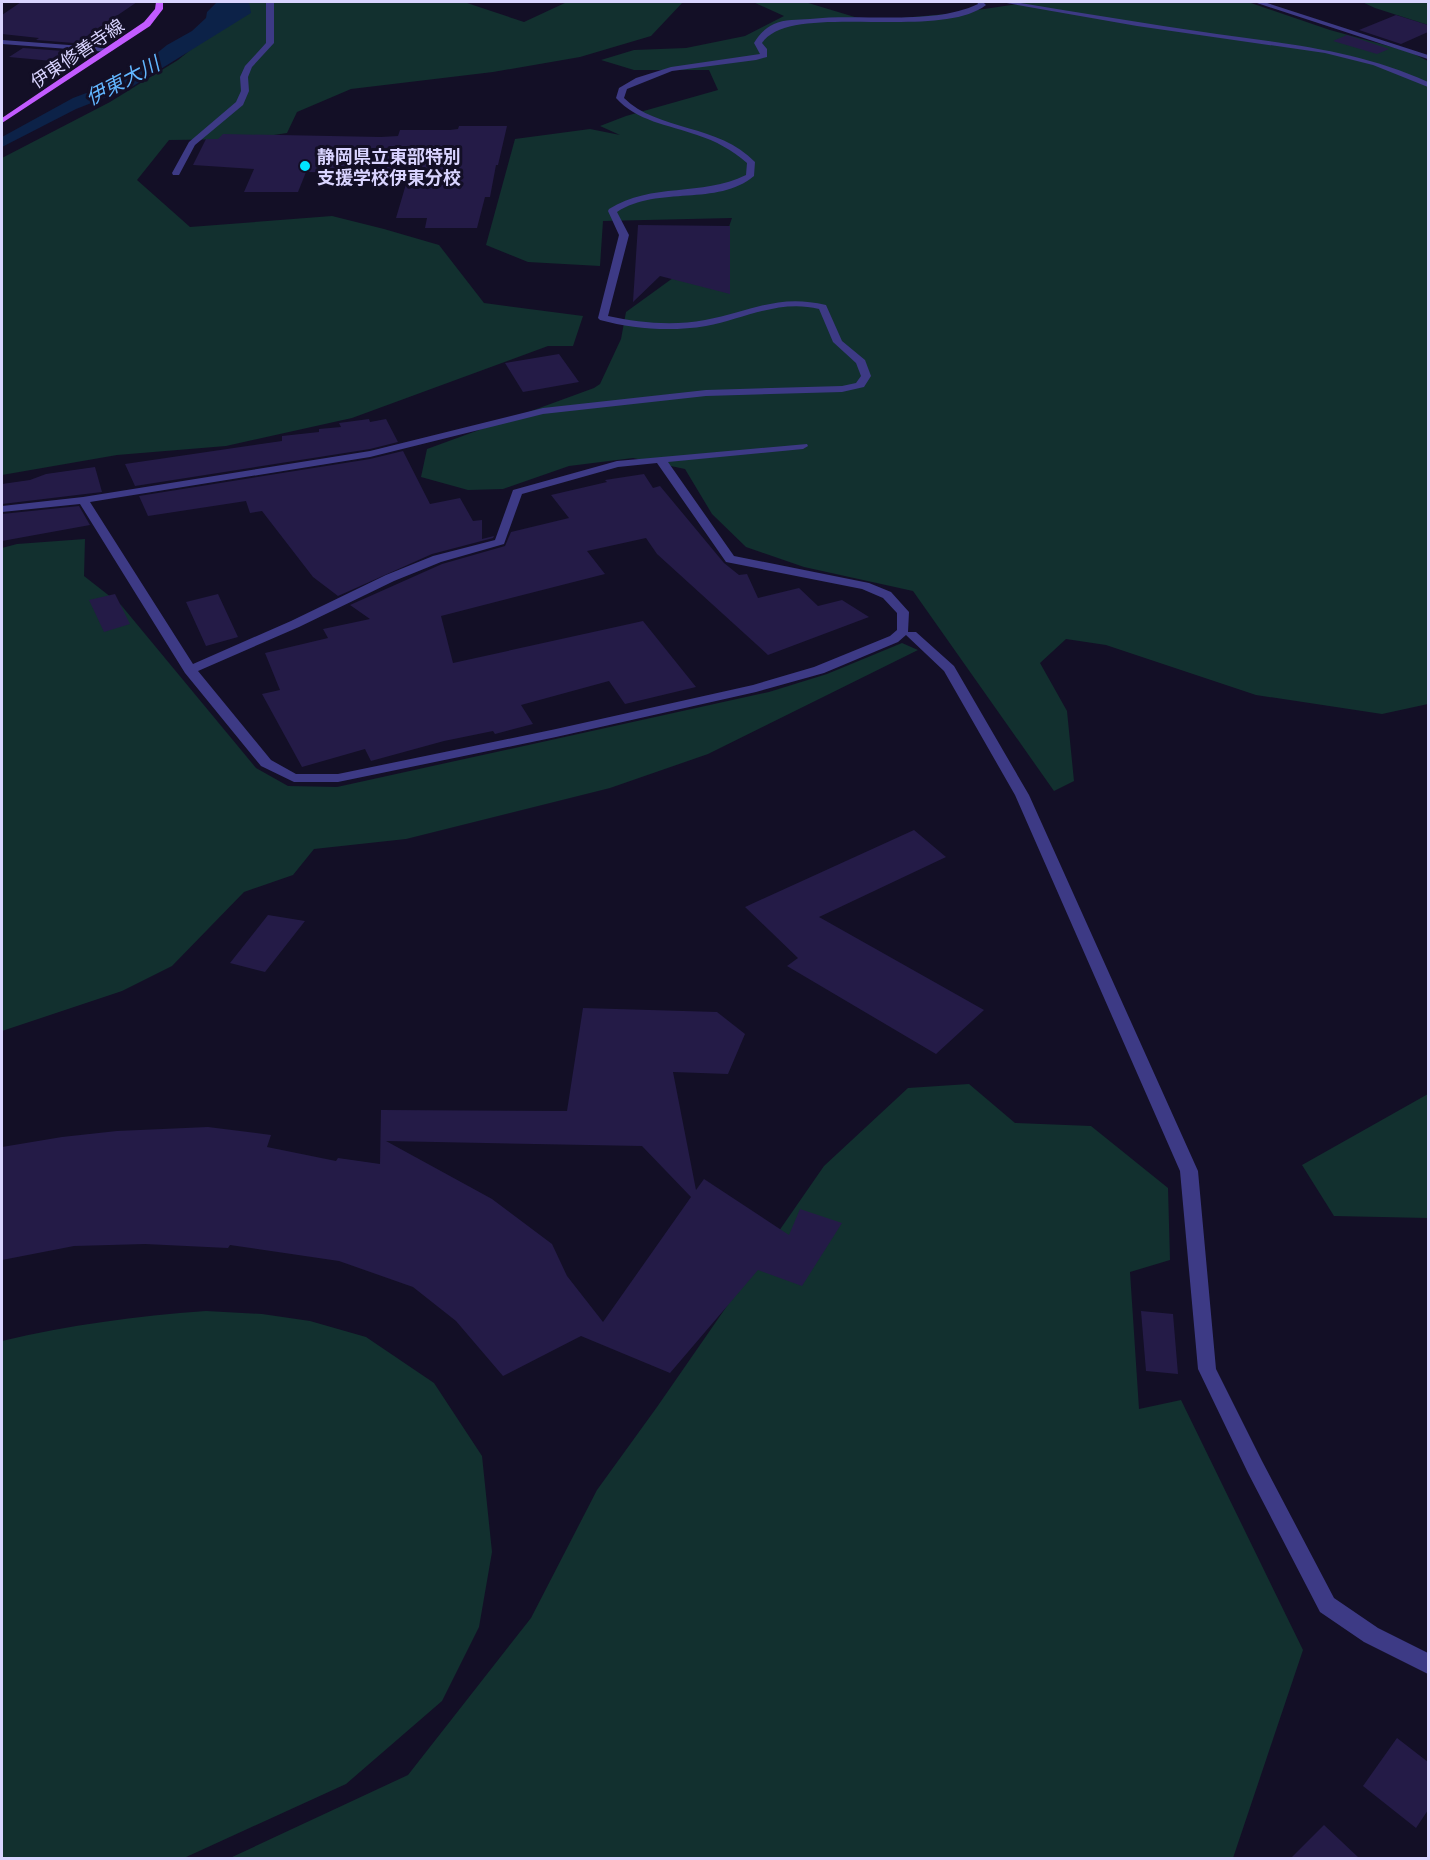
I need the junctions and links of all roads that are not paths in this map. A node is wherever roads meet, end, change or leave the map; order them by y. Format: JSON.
{"nodes":[{"id":1,"x":160,"y":2,"type":"edge"},
{"id":2,"x":270,"y":2,"type":"edge"},
{"id":3,"x":980,"y":2,"type":"edge"},
{"id":4,"x":1005,"y":2,"type":"edge"},
{"id":5,"x":1258,"y":2,"type":"edge"},
{"id":6,"x":2,"y":42,"type":"edge"},
{"id":7,"x":109,"y":50,"type":"junction"},
{"id":8,"x":1428,"y":57,"type":"edge"},
{"id":9,"x":1428,"y":85,"type":"edge"},
{"id":10,"x":4,"y":117,"type":"edge"},
{"id":11,"x":176,"y":173,"type":"dead end"},
{"id":12,"x":803,"y":446,"type":"dead end"},
{"id":13,"x":661,"y":461,"type":"junction"},
{"id":14,"x":83,"y":500,"type":"junction"},
{"id":15,"x":2,"y":510,"type":"edge"},
{"id":16,"x":912,"y":635,"type":"dead end"},
{"id":17,"x":190,"y":670,"type":"junction"},
{"id":18,"x":1428,"y":1664,"type":"edge"}],
"edges":[{"from":1,"to":7,"type":"main road","name":"伊東修善寺線"},
{"from":2,"to":11,"type":"street"},
{"from":3,"to":14,"type":"street"},
{"from":4,"to":9,"type":"street"},
{"from":5,"to":8,"type":"street"},
{"from":6,"to":7,"type":"street"},
{"from":7,"to":10,"type":"main road","name":"伊東修善寺線"},
{"from":12,"to":13,"type":"street"},
{"from":13,"to":17,"type":"street"},
{"from":13,"to":17,"type":"street"},
{"from":14,"to":15,"type":"street"},
{"from":14,"to":17,"type":"street"},
{"from":16,"to":18,"type":"street"}]}
